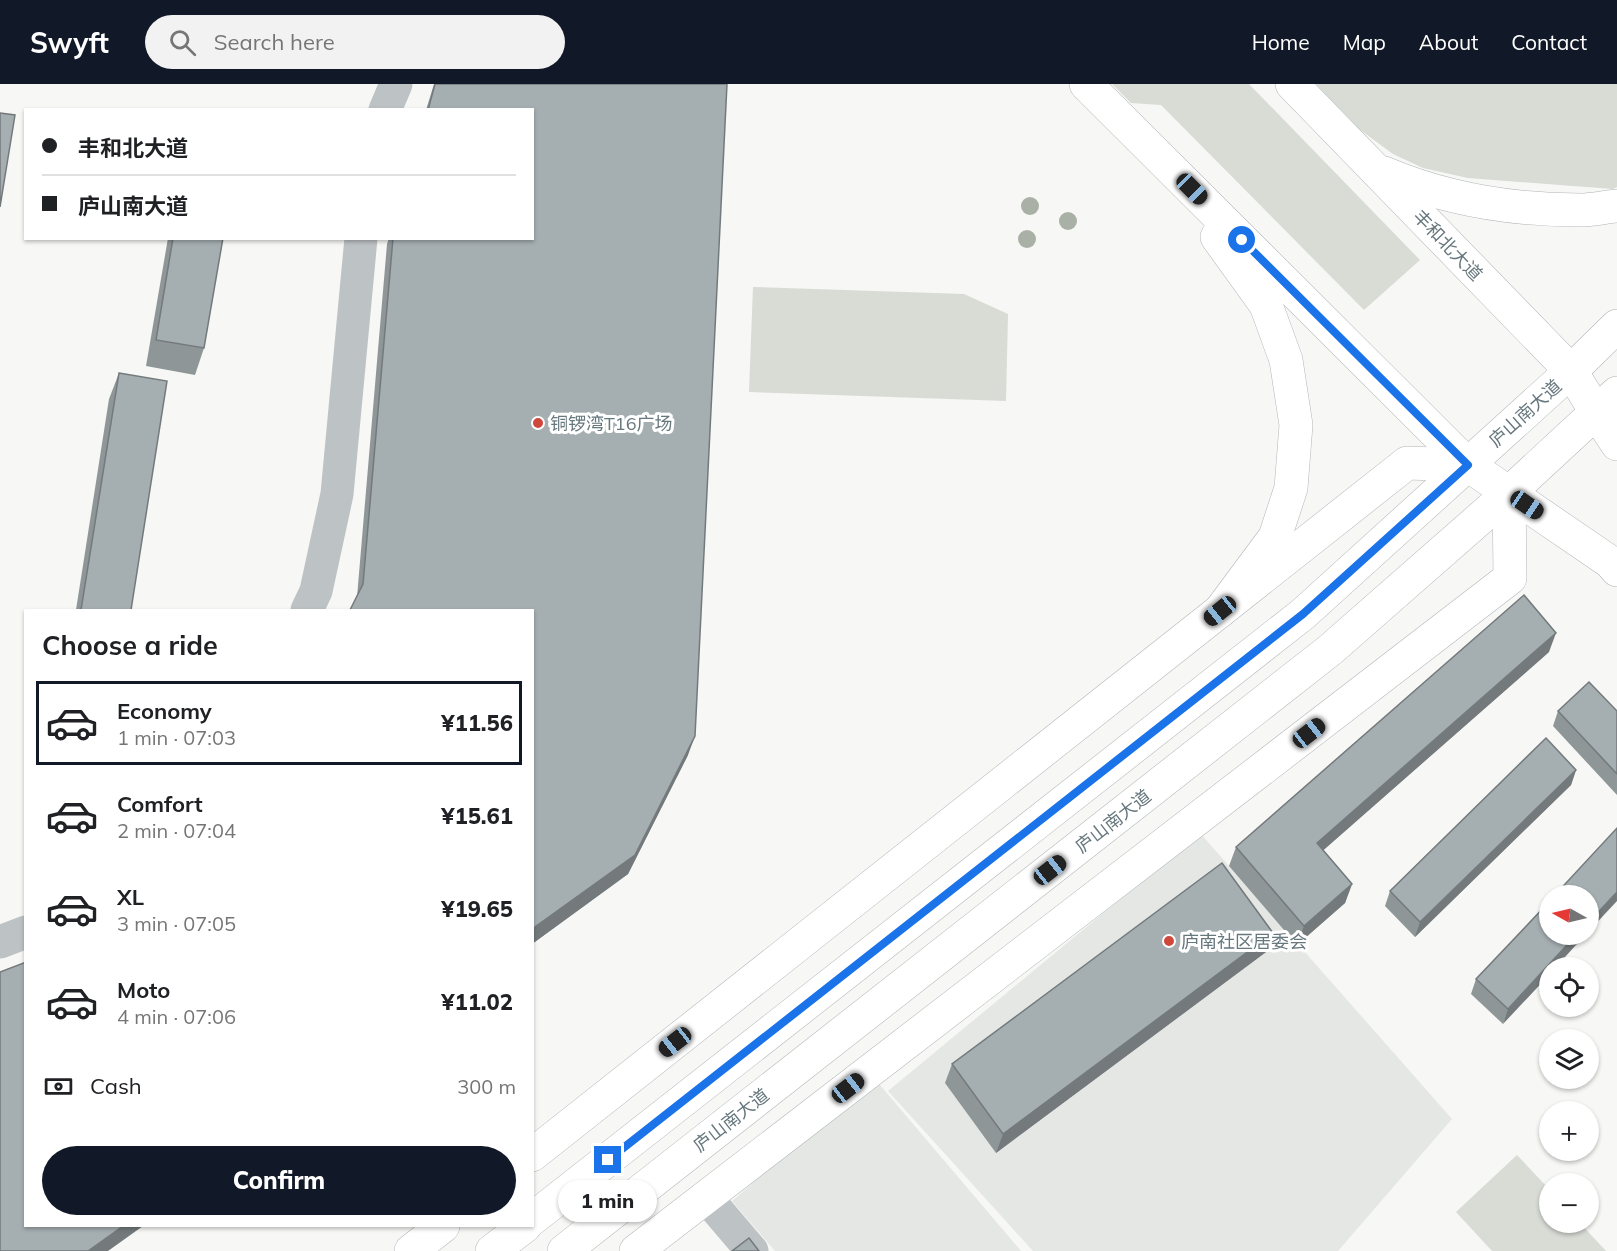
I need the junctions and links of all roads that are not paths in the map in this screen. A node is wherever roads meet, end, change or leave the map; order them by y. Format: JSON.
{"nodes":[{"id":1,"x":396,"y":84,"type":"edge"},
{"id":2,"x":1086,"y":84,"type":"edge"},
{"id":3,"x":1292,"y":84,"type":"edge"},
{"id":4,"x":386,"y":108,"type":"edge"},
{"id":5,"x":1158,"y":156,"type":"junction"},
{"id":6,"x":1375,"y":170,"type":"junction"},
{"id":7,"x":1617,"y":206,"type":"edge"},
{"id":8,"x":361,"y":240,"type":"edge"},
{"id":9,"x":1617,"y":326,"type":"edge"},
{"id":10,"x":1571,"y":371,"type":"junction"},
{"id":11,"x":1607,"y":402,"type":"edge"},
{"id":12,"x":1617,"y":444,"type":"edge"},
{"id":13,"x":1468,"y":465,"type":"junction"},
{"id":14,"x":1509,"y":493,"type":"junction"},
{"id":15,"x":1617,"y":570,"type":"edge"},
{"id":16,"x":307,"y":609,"type":"edge"},
{"id":17,"x":1220,"y":611,"type":"junction"},
{"id":18,"x":24,"y":933,"type":"edge"},
{"id":19,"x":0,"y":942,"type":"edge"},
{"id":20,"x":534,"y":1153,"type":"edge"},
{"id":21,"x":706,"y":1197,"type":"junction"},
{"id":22,"x":534,"y":1218,"type":"edge"},
{"id":23,"x":442,"y":1227,"type":"edge"},
{"id":24,"x":524,"y":1227,"type":"edge"},
{"id":25,"x":411,"y":1251,"type":"edge"},
{"id":26,"x":492,"y":1251,"type":"edge"},
{"id":27,"x":564,"y":1251,"type":"edge"},
{"id":28,"x":636,"y":1251,"type":"edge"},
{"id":29,"x":752,"y":1251,"type":"edge"}],
"edges":[{"from":1,"to":4,"type":"street"},
{"from":2,"to":5,"type":"main road"},
{"from":3,"to":6,"type":"main road","name":"丰和北大道"},
{"from":5,"to":13,"type":"main road"},
{"from":5,"to":17,"type":"main road"},
{"from":6,"to":7,"type":"main road"},
{"from":6,"to":10,"type":"main road","name":"丰和北大道"},
{"from":8,"to":16,"type":"street"},
{"from":9,"to":10,"type":"main road","name":"庐山南大道"},
{"from":10,"to":11,"type":"main road","name":"丰和北大道"},
{"from":10,"to":13,"type":"main road","name":"庐山南大道"},
{"from":11,"to":12,"type":"main road","name":"丰和北大道"},
{"from":11,"to":14,"type":"main road","name":"庐山南大道"},
{"from":13,"to":14,"type":"main road"},
{"from":13,"to":17,"type":"main road"},
{"from":13,"to":22,"type":"main road","name":"庐山南大道"},
{"from":14,"to":15,"type":"main road"},
{"from":14,"to":21,"type":"main road"},
{"from":14,"to":27,"type":"main road","name":"庐山南大道"},
{"from":17,"to":20,"type":"main road"},
{"from":18,"to":19,"type":"street"},
{"from":21,"to":28,"type":"main road"},
{"from":21,"to":29,"type":"street"},
{"from":23,"to":25,"type":"main road"},
{"from":24,"to":26,"type":"main road"}]}
